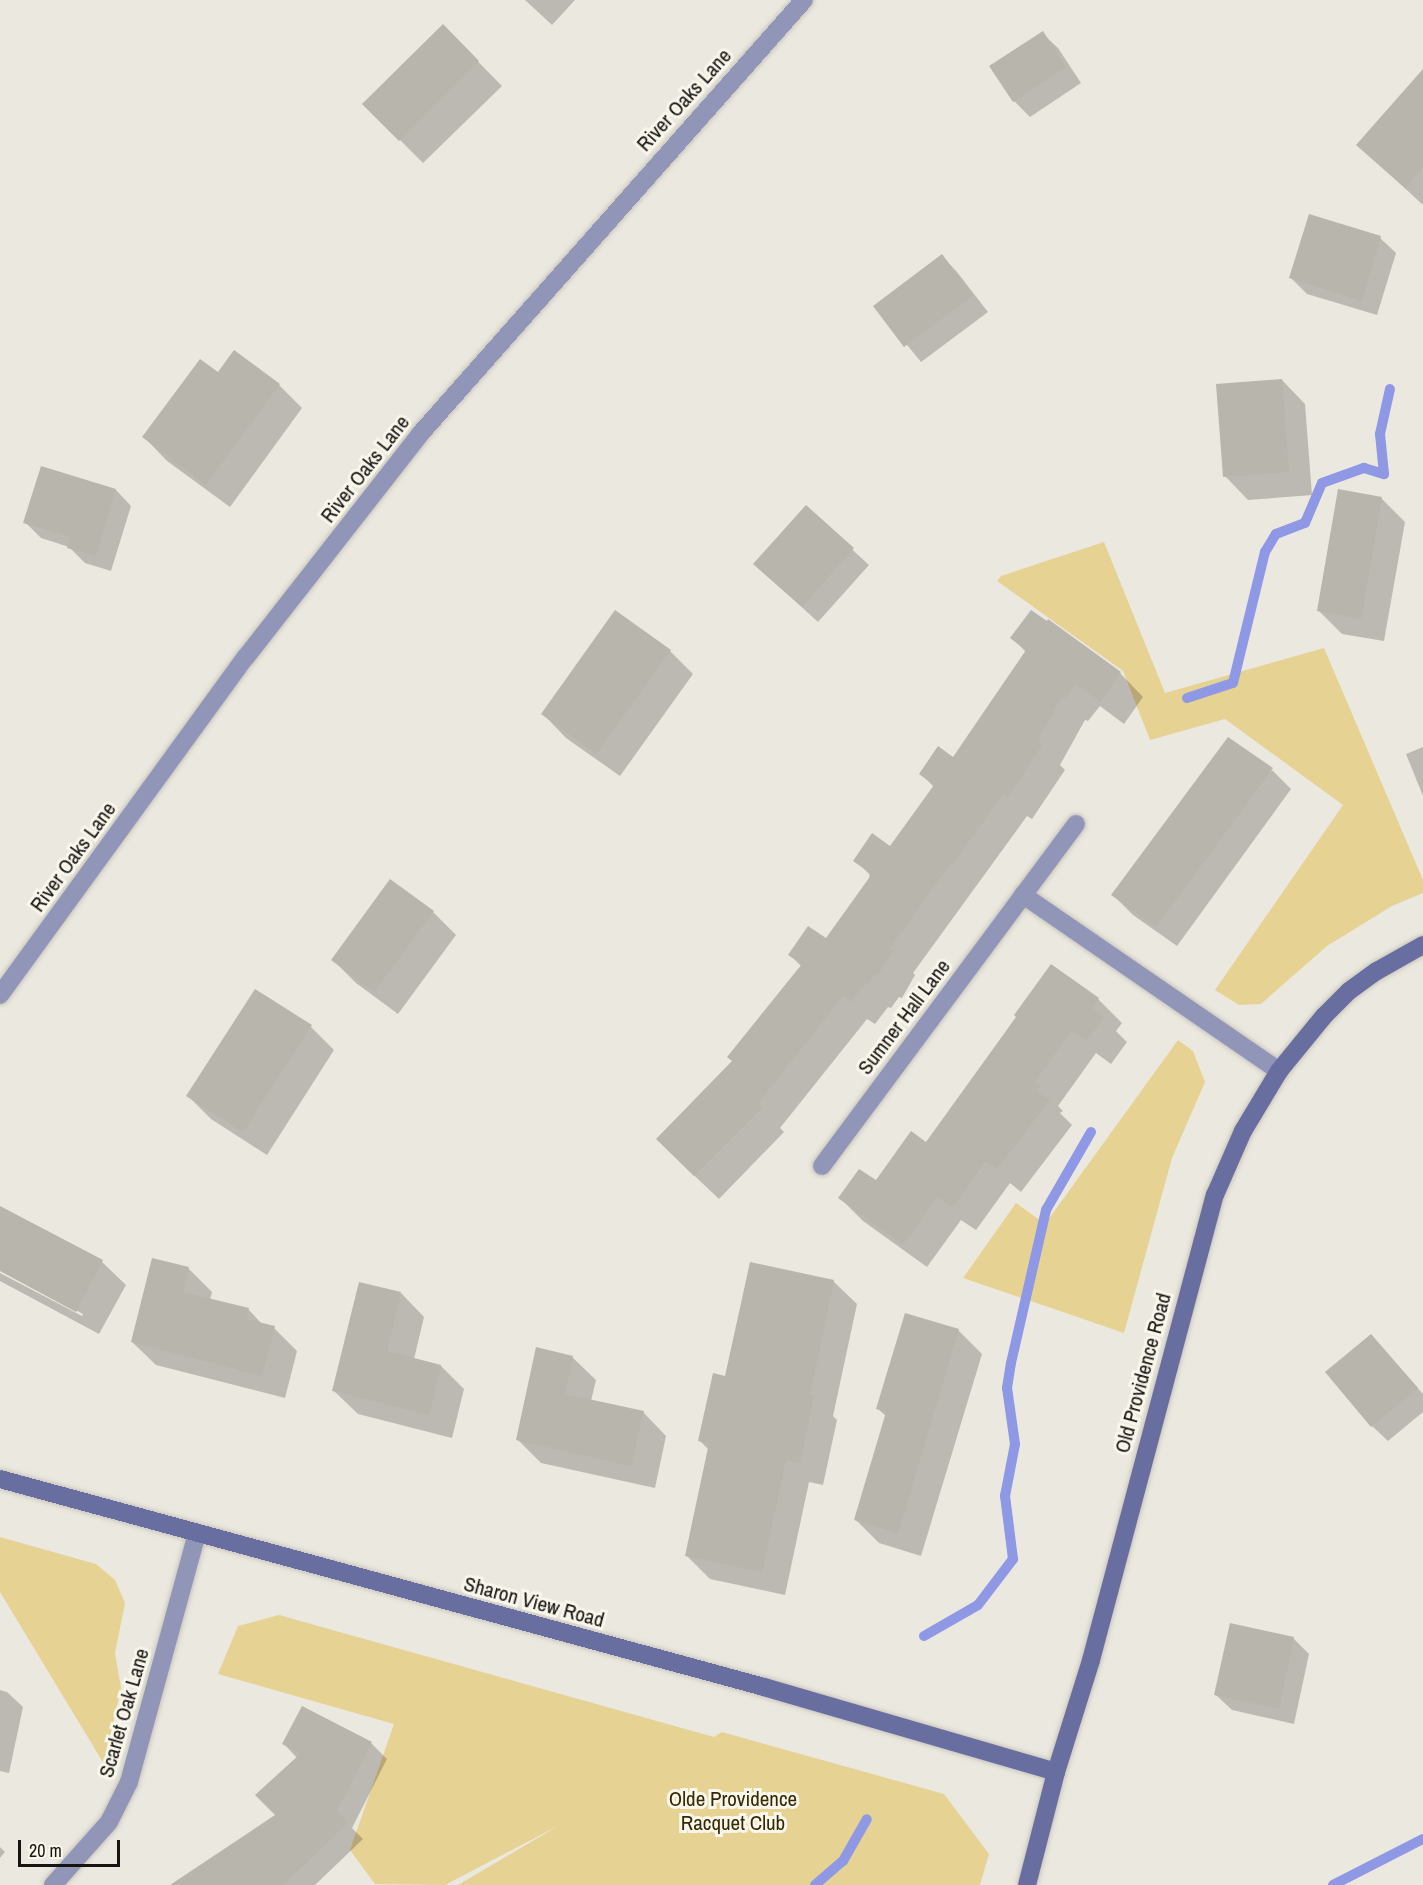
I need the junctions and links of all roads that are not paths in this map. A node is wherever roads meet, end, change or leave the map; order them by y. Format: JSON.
{"nodes":[{"id":1,"x":804,"y":0,"type":"edge"},
{"id":2,"x":1076,"y":824,"type":"dead end"},
{"id":3,"x":1023,"y":895,"type":"junction"},
{"id":4,"x":1423,"y":945,"type":"edge"},
{"id":5,"x":0,"y":995,"type":"edge"},
{"id":6,"x":1279,"y":1071,"type":"junction"},
{"id":7,"x":822,"y":1166,"type":"dead end"},
{"id":8,"x":0,"y":1479,"type":"edge"},
{"id":9,"x":197,"y":1534,"type":"junction"},
{"id":10,"x":1056,"y":1772,"type":"junction"},
{"id":11,"x":53,"y":1885,"type":"edge"},
{"id":12,"x":1028,"y":1885,"type":"edge"}],
"edges":[{"from":1,"to":5,"type":"street","name":"River Oaks Lane"},
{"from":2,"to":3,"type":"street","name":"Sumner Hall Lane"},
{"from":3,"to":6,"type":"street"},
{"from":3,"to":7,"type":"street","name":"Sumner Hall Lane"},
{"from":4,"to":6,"type":"street","name":"Old Providence Road"},
{"from":6,"to":10,"type":"street","name":"Old Providence Road"},
{"from":8,"to":9,"type":"street","name":"Sharon View Road"},
{"from":9,"to":10,"type":"street","name":"Sharon View Road"},
{"from":9,"to":11,"type":"street","name":"Scarlet Oak Lane"},
{"from":10,"to":12,"type":"street","name":"Old Providence Road"}]}
